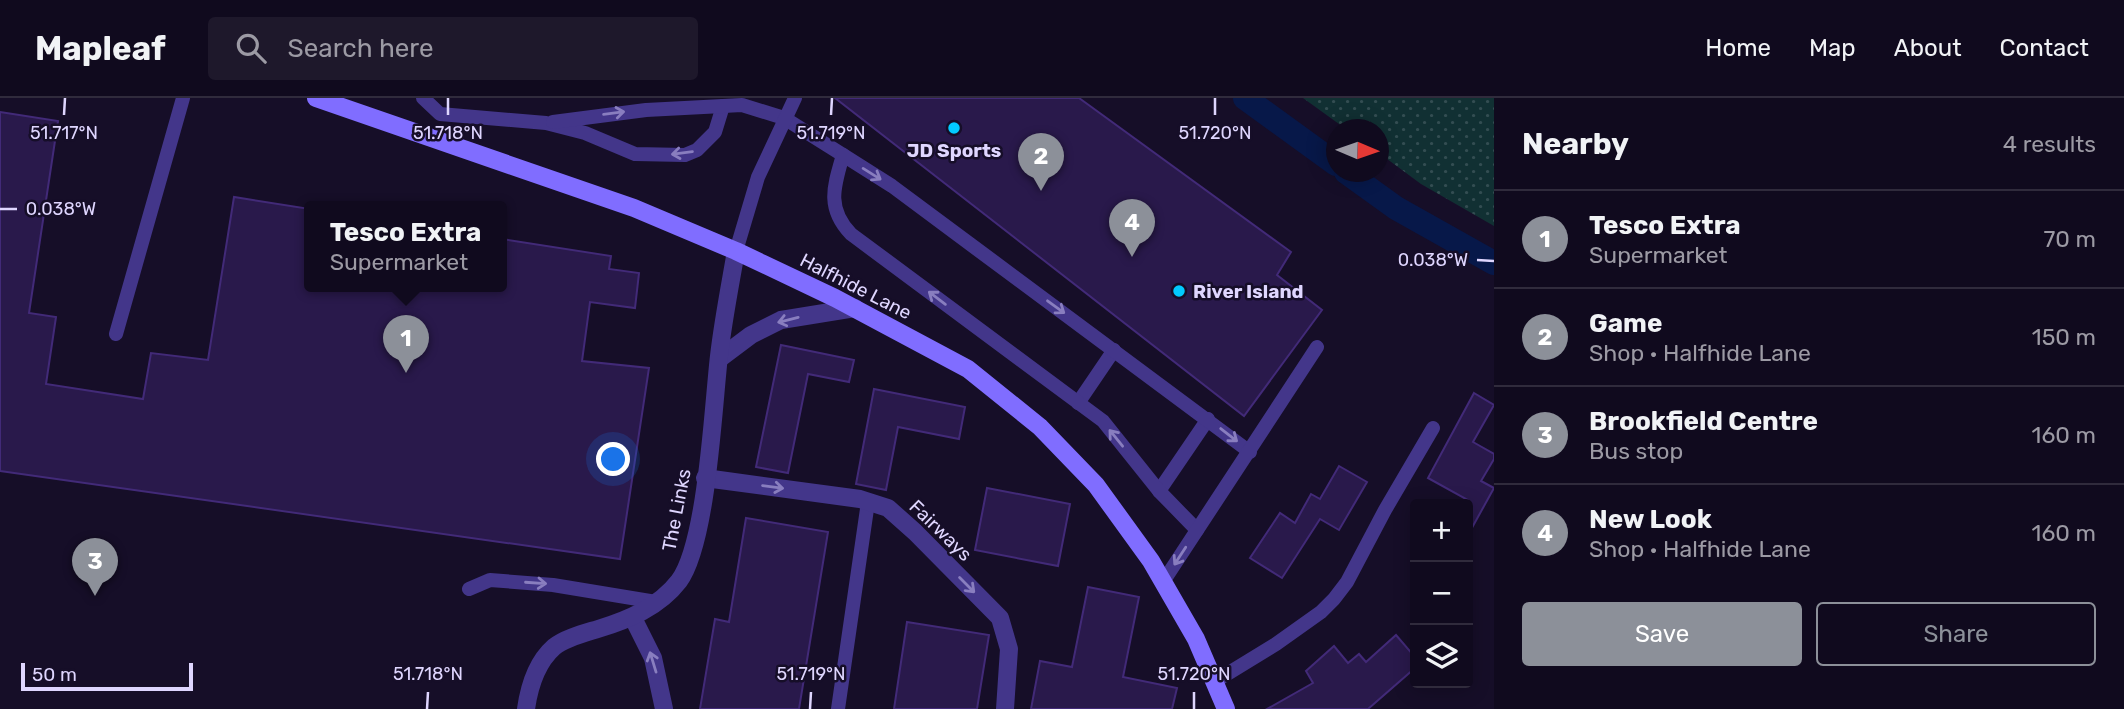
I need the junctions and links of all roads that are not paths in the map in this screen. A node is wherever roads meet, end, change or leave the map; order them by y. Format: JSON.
{"nodes":[{"id":1,"x":183,"y":98,"type":"edge"},
{"id":2,"x":316,"y":98,"type":"edge"},
{"id":3,"x":423,"y":98,"type":"edge"},
{"id":4,"x":792,"y":100,"type":"edge"},
{"id":5,"x":723,"y":106,"type":"junction"},
{"id":6,"x":784,"y":118,"type":"junction"},
{"id":7,"x":546,"y":123,"type":"junction"},
{"id":8,"x":843,"y":155,"type":"junction"},
{"id":9,"x":736,"y":251,"type":"junction"},
{"id":10,"x":855,"y":308,"type":"junction"},
{"id":11,"x":116,"y":334,"type":"dead end"},
{"id":12,"x":1317,"y":347,"type":"dead end"},
{"id":13,"x":1114,"y":350,"type":"junction"},
{"id":14,"x":719,"y":359,"type":"junction"},
{"id":15,"x":1078,"y":403,"type":"junction"},
{"id":16,"x":1208,"y":419,"type":"junction"},
{"id":17,"x":1433,"y":428,"type":"dead end"},
{"id":18,"x":1250,"y":452,"type":"junction"},
{"id":19,"x":705,"y":478,"type":"junction"},
{"id":20,"x":1159,"y":491,"type":"junction"},
{"id":21,"x":868,"y":502,"type":"junction"},
{"id":22,"x":1197,"y":530,"type":"junction"},
{"id":23,"x":1163,"y":582,"type":"junction"},
{"id":24,"x":470,"y":589,"type":"dead end"},
{"id":25,"x":656,"y":602,"type":"junction"},
{"id":26,"x":633,"y":618,"type":"junction"},
{"id":27,"x":1214,"y":682,"type":"junction"},
{"id":28,"x":526,"y":709,"type":"edge"},
{"id":29,"x":664,"y":709,"type":"edge"},
{"id":30,"x":838,"y":709,"type":"edge"},
{"id":31,"x":1005,"y":709,"type":"edge"},
{"id":32,"x":1226,"y":709,"type":"edge"}],
"edges":[{"from":1,"to":11,"type":"lane"},
{"from":2,"to":9,"type":"main road","name":"Halfhide Lane"},
{"from":3,"to":7,"type":"lane"},
{"from":4,"to":6,"type":"lane"},
{"from":5,"to":6,"type":"lane"},
{"from":7,"to":5,"type":"lane","one_way":true},
{"from":5,"to":7,"type":"lane","one_way":true},
{"from":6,"to":8,"type":"lane"},
{"from":6,"to":9,"type":"lane"},
{"from":8,"to":13,"type":"lane","one_way":true},
{"from":15,"to":8,"type":"lane","one_way":true},
{"from":9,"to":10,"type":"main road","name":"Halfhide Lane"},
{"from":9,"to":14,"type":"street","name":"The Links"},
{"from":10,"to":14,"type":"street","one_way":true},
{"from":10,"to":23,"type":"main road","name":"Halfhide Lane"},
{"from":12,"to":18,"type":"lane"},
{"from":13,"to":15,"type":"lane"},
{"from":13,"to":16,"type":"lane"},
{"from":14,"to":19,"type":"street","name":"The Links"},
{"from":20,"to":15,"type":"lane","one_way":true},
{"from":16,"to":18,"type":"lane","one_way":true},
{"from":16,"to":20,"type":"lane"},
{"from":17,"to":27,"type":"lane"},
{"from":18,"to":22,"type":"lane"},
{"from":19,"to":21,"type":"street","name":"Fairways","one_way":true},
{"from":19,"to":25,"type":"street","name":"The Links"},
{"from":20,"to":22,"type":"lane"},
{"from":21,"to":30,"type":"lane"},
{"from":21,"to":31,"type":"street","name":"Fairways","one_way":true},
{"from":22,"to":23,"type":"lane","one_way":true},
{"from":23,"to":27,"type":"main road","name":"Halfhide Lane"},
{"from":24,"to":25,"type":"lane","one_way":true},
{"from":25,"to":26,"type":"street","name":"The Links"},
{"from":26,"to":28,"type":"street","name":"The Links"},
{"from":29,"to":26,"type":"street","one_way":true},
{"from":27,"to":32,"type":"main road","name":"Halfhide Lane"}]}
